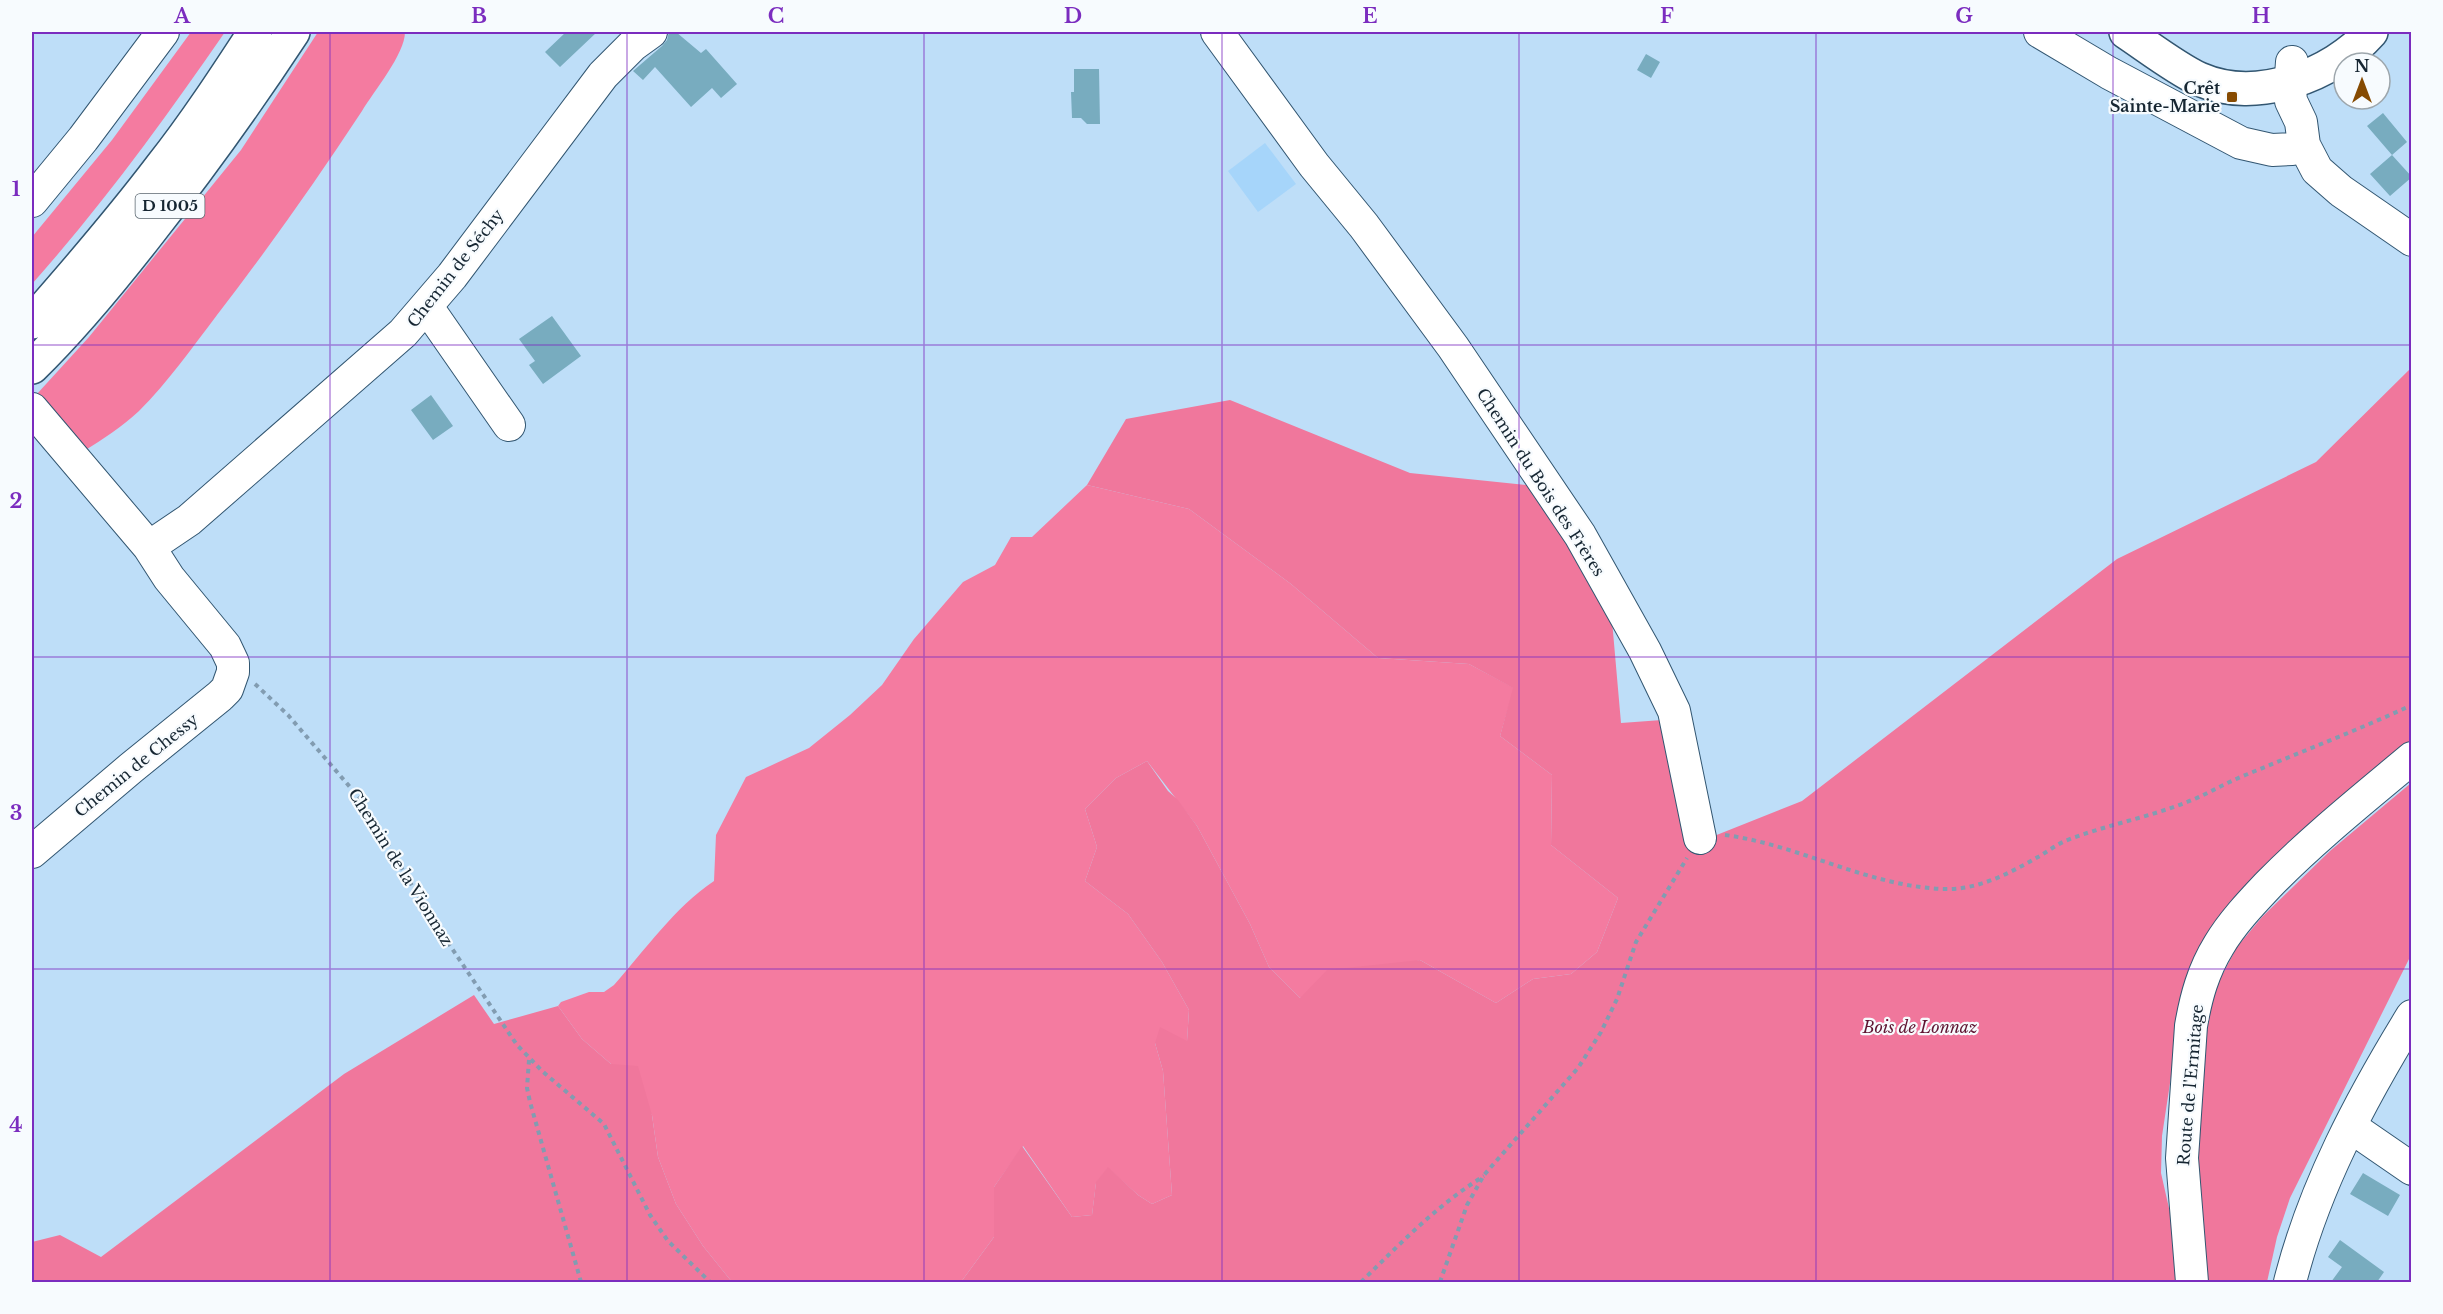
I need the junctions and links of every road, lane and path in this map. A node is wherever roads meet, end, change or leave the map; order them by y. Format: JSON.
{"nodes":[{"id":1,"x":163,"y":32,"type":"edge"},
{"id":2,"x":255,"y":32,"type":"edge"},
{"id":3,"x":292,"y":32,"type":"edge"},
{"id":4,"x":651,"y":32,"type":"edge"},
{"id":5,"x":1217,"y":32,"type":"edge"},
{"id":6,"x":2040,"y":32,"type":"edge"},
{"id":7,"x":2126,"y":32,"type":"edge"},
{"id":8,"x":2343,"y":32,"type":"edge"},
{"id":9,"x":2371,"y":32,"type":"edge"},
{"id":10,"x":2299,"y":69,"type":"junction"},
{"id":11,"x":2302,"y":133,"type":"junction"},
{"id":12,"x":32,"y":201,"type":"edge"},
{"id":13,"x":2405,"y":230,"type":"edge"},
{"id":14,"x":427,"y":307,"type":"junction"},
{"id":15,"x":32,"y":322,"type":"edge"},
{"id":16,"x":32,"y":367,"type":"edge"},
{"id":17,"x":33,"y":410,"type":"edge"},
{"id":18,"x":509,"y":425,"type":"dead end"},
{"id":19,"x":149,"y":547,"type":"junction"},
{"id":20,"x":233,"y":672,"type":"junction"},
{"id":21,"x":2412,"y":705,"type":"edge"},
{"id":22,"x":2412,"y":758,"type":"edge"},
{"id":23,"x":1700,"y":838,"type":"junction"},
{"id":24,"x":32,"y":852,"type":"edge"},
{"id":25,"x":2412,"y":1016,"type":"edge"},
{"id":26,"x":529,"y":1059,"type":"junction"},
{"id":27,"x":2351,"y":1127,"type":"junction"},
{"id":28,"x":2412,"y":1169,"type":"edge"},
{"id":29,"x":1485,"y":1175,"type":"junction"},
{"id":30,"x":581,"y":1282,"type":"edge"},
{"id":31,"x":710,"y":1282,"type":"edge"},
{"id":32,"x":1361,"y":1282,"type":"edge"},
{"id":33,"x":1440,"y":1282,"type":"edge"},
{"id":34,"x":2192,"y":1282,"type":"edge"},
{"id":35,"x":2290,"y":1282,"type":"edge"}],
"edges":[{"from":1,"to":12,"type":"street"},
{"from":2,"to":15,"type":"main road","number":"D 1005"},
{"from":3,"to":16,"type":"main road","number":"D 1005"},
{"from":4,"to":14,"type":"street","name":"Chemin de Séchy"},
{"from":5,"to":23,"type":"street","name":"Chemin du Bois des Frères"},
{"from":6,"to":11,"type":"street"},
{"from":7,"to":10,"type":"main road"},
{"from":8,"to":10,"type":"main road"},
{"from":9,"to":10,"type":"main road"},
{"from":10,"to":11,"type":"street"},
{"from":11,"to":13,"type":"street"},
{"from":14,"to":18,"type":"street"},
{"from":14,"to":19,"type":"street","name":"Chemin de Séchy"},
{"from":17,"to":19,"type":"street"},
{"from":19,"to":20,"type":"street"},
{"from":20,"to":24,"type":"street","name":"Chemin de Chessy"},
{"from":20,"to":26,"type":"path","name":"Chemin de la Vionnaz"},
{"from":21,"to":23,"type":"path"},
{"from":22,"to":34,"type":"street","name":"Route de l'Ermitage"},
{"from":23,"to":29,"type":"path"},
{"from":25,"to":27,"type":"street"},
{"from":26,"to":30,"type":"path"},
{"from":26,"to":31,"type":"path","name":"Chemin de la Vionnaz"},
{"from":27,"to":28,"type":"street"},
{"from":27,"to":35,"type":"street"},
{"from":29,"to":32,"type":"path"},
{"from":29,"to":33,"type":"path"}]}
